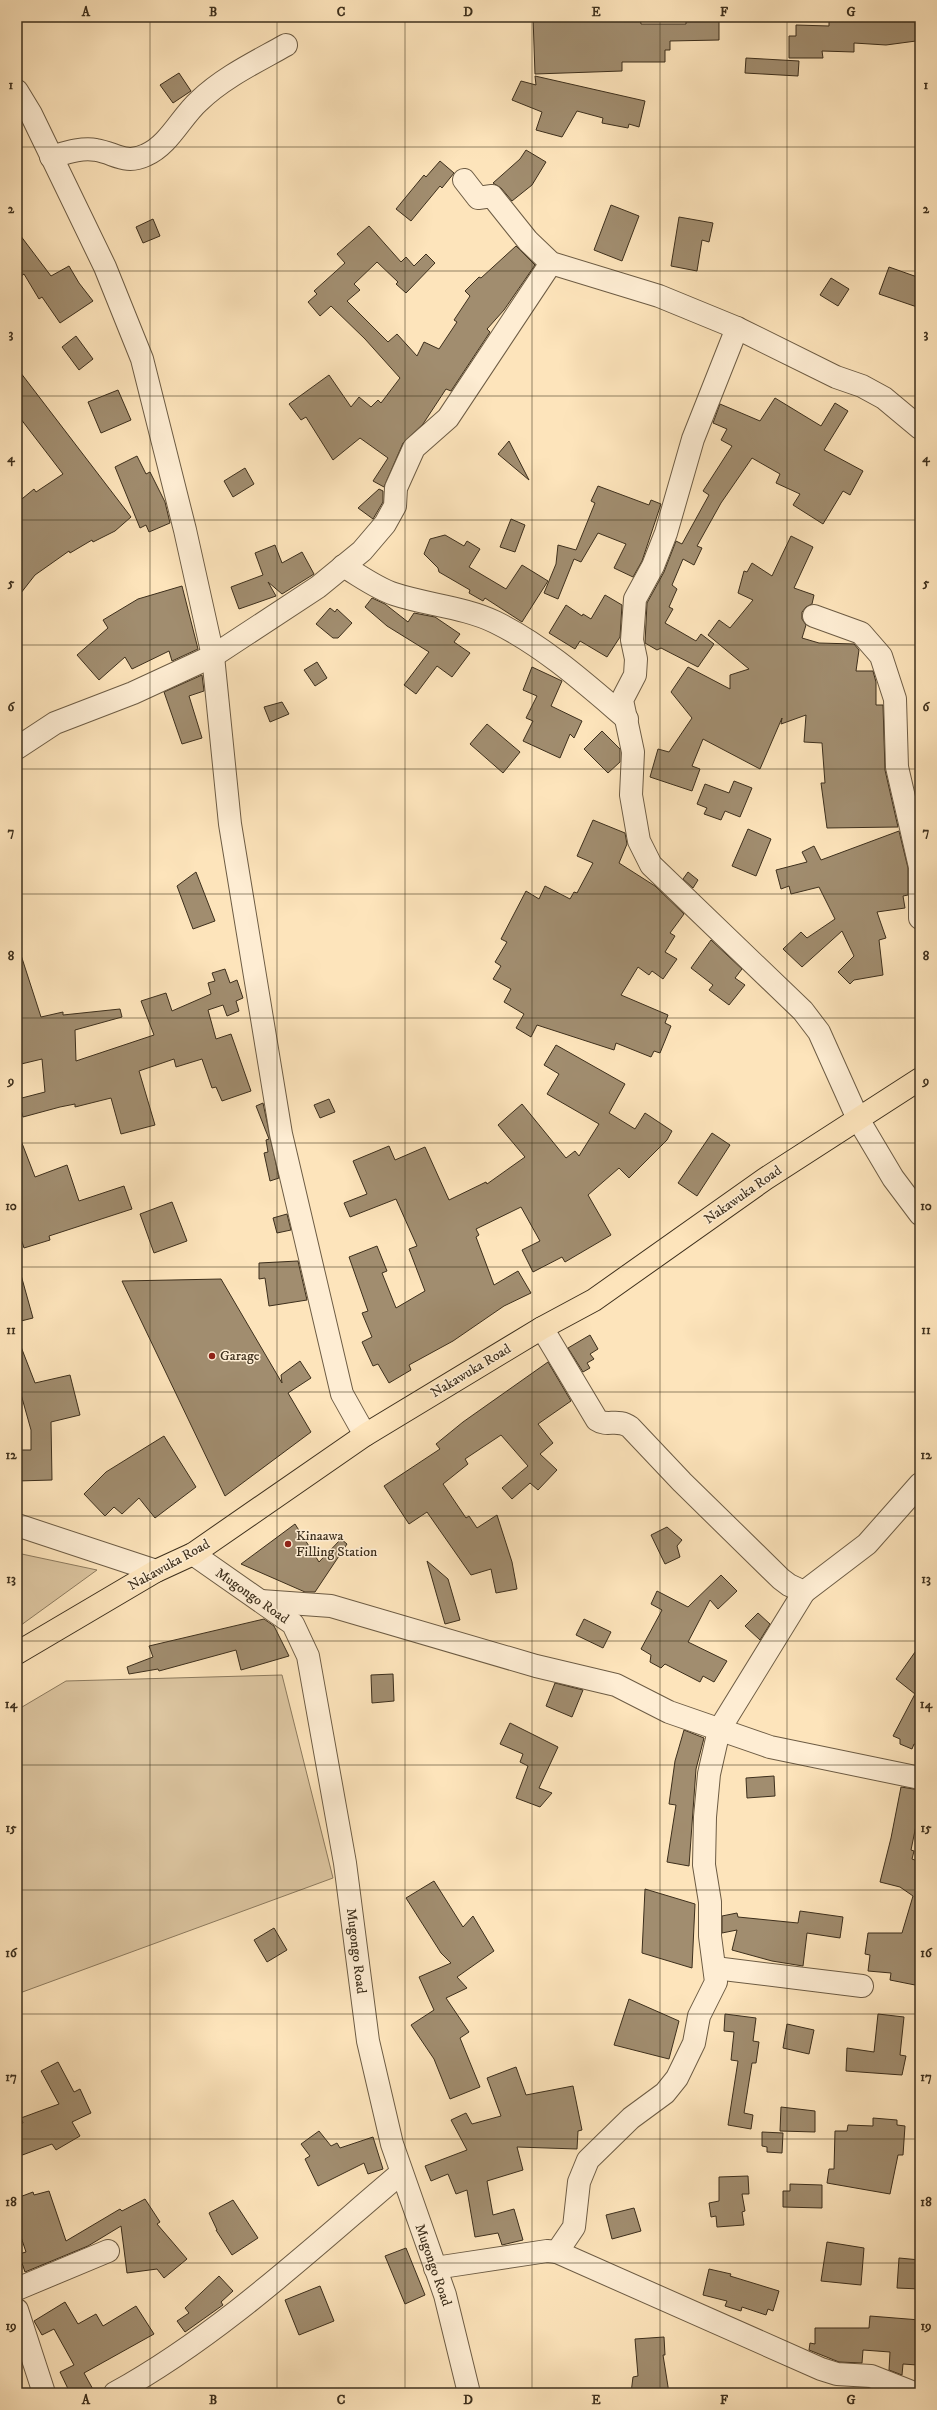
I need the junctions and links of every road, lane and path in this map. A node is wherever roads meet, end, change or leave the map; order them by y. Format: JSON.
{"nodes":[{"id":1,"x":286,"y":45,"type":"dead end"},
{"id":2,"x":17,"y":91,"type":"edge"},
{"id":3,"x":24,"y":120,"type":"edge"},
{"id":4,"x":51,"y":157,"type":"junction"},
{"id":5,"x":464,"y":180,"type":"dead end"},
{"id":6,"x":551,"y":263,"type":"junction"},
{"id":7,"x":736,"y":328,"type":"junction"},
{"id":8,"x":920,"y":428,"type":"edge"},
{"id":9,"x":343,"y":566,"type":"junction"},
{"id":10,"x":814,"y":616,"type":"dead end"},
{"id":11,"x":213,"y":656,"type":"junction"},
{"id":12,"x":627,"y":719,"type":"junction"},
{"id":13,"x":17,"y":748,"type":"edge"},
{"id":14,"x":920,"y":918,"type":"edge"},
{"id":15,"x":920,"y":1079,"type":"edge"},
{"id":16,"x":858,"y":1119,"type":"junction"},
{"id":17,"x":920,"y":1214,"type":"edge"},
{"id":18,"x":542,"y":1328,"type":"junction"},
{"id":19,"x":364,"y":1435,"type":"junction"},
{"id":20,"x":920,"y":1484,"type":"edge"},
{"id":21,"x":17,"y":1525,"type":"edge"},
{"id":22,"x":192,"y":1554,"type":"junction"},
{"id":23,"x":156,"y":1571,"type":"junction"},
{"id":24,"x":804,"y":1592,"type":"junction"},
{"id":25,"x":261,"y":1601,"type":"junction"},
{"id":26,"x":17,"y":1652,"type":"edge"},
{"id":27,"x":719,"y":1730,"type":"junction"},
{"id":28,"x":920,"y":1778,"type":"edge"},
{"id":29,"x":715,"y":1968,"type":"junction"},
{"id":30,"x":862,"y":1986,"type":"dead end"},
{"id":31,"x":401,"y":2173,"type":"junction"},
{"id":32,"x":108,"y":2251,"type":"dead end"},
{"id":33,"x":558,"y":2252,"type":"junction"},
{"id":34,"x":435,"y":2268,"type":"junction"},
{"id":35,"x":17,"y":2289,"type":"edge"},
{"id":36,"x":17,"y":2310,"type":"edge"},
{"id":37,"x":44,"y":2393,"type":"edge"},
{"id":38,"x":115,"y":2393,"type":"edge"},
{"id":39,"x":469,"y":2393,"type":"edge"},
{"id":40,"x":914,"y":2393,"type":"edge"}],
"edges":[{"from":1,"to":4,"type":"street"},
{"from":2,"to":3,"type":"street"},
{"from":3,"to":4,"type":"street"},
{"from":4,"to":11,"type":"street"},
{"from":5,"to":6,"type":"street"},
{"from":6,"to":7,"type":"street"},
{"from":6,"to":9,"type":"street"},
{"from":7,"to":8,"type":"street"},
{"from":7,"to":12,"type":"street"},
{"from":9,"to":11,"type":"street"},
{"from":9,"to":12,"type":"street"},
{"from":10,"to":14,"type":"street"},
{"from":11,"to":13,"type":"street"},
{"from":11,"to":19,"type":"street"},
{"from":12,"to":16,"type":"street"},
{"from":15,"to":16,"type":"main road","name":"Nakawuka Road"},
{"from":16,"to":17,"type":"street"},
{"from":16,"to":18,"type":"main road","name":"Nakawuka Road"},
{"from":18,"to":19,"type":"main road","name":"Nakawuka Road"},
{"from":18,"to":24,"type":"street"},
{"from":19,"to":22,"type":"main road","name":"Nakawuka Road"},
{"from":20,"to":24,"type":"street"},
{"from":21,"to":23,"type":"street"},
{"from":22,"to":23,"type":"main road","name":"Nakawuka Road"},
{"from":22,"to":25,"type":"street","name":"Mugongo Road"},
{"from":23,"to":26,"type":"main road","name":"Nakawuka Road"},
{"from":24,"to":27,"type":"street"},
{"from":25,"to":27,"type":"street"},
{"from":25,"to":31,"type":"street","name":"Mugongo Road"},
{"from":27,"to":28,"type":"street"},
{"from":27,"to":29,"type":"street"},
{"from":29,"to":30,"type":"street"},
{"from":29,"to":33,"type":"street"},
{"from":31,"to":34,"type":"street","name":"Mugongo Road"},
{"from":31,"to":38,"type":"street"},
{"from":32,"to":35,"type":"street"},
{"from":33,"to":34,"type":"street"},
{"from":33,"to":40,"type":"street"},
{"from":34,"to":39,"type":"street","name":"Mugongo Road"},
{"from":36,"to":37,"type":"street"}]}
